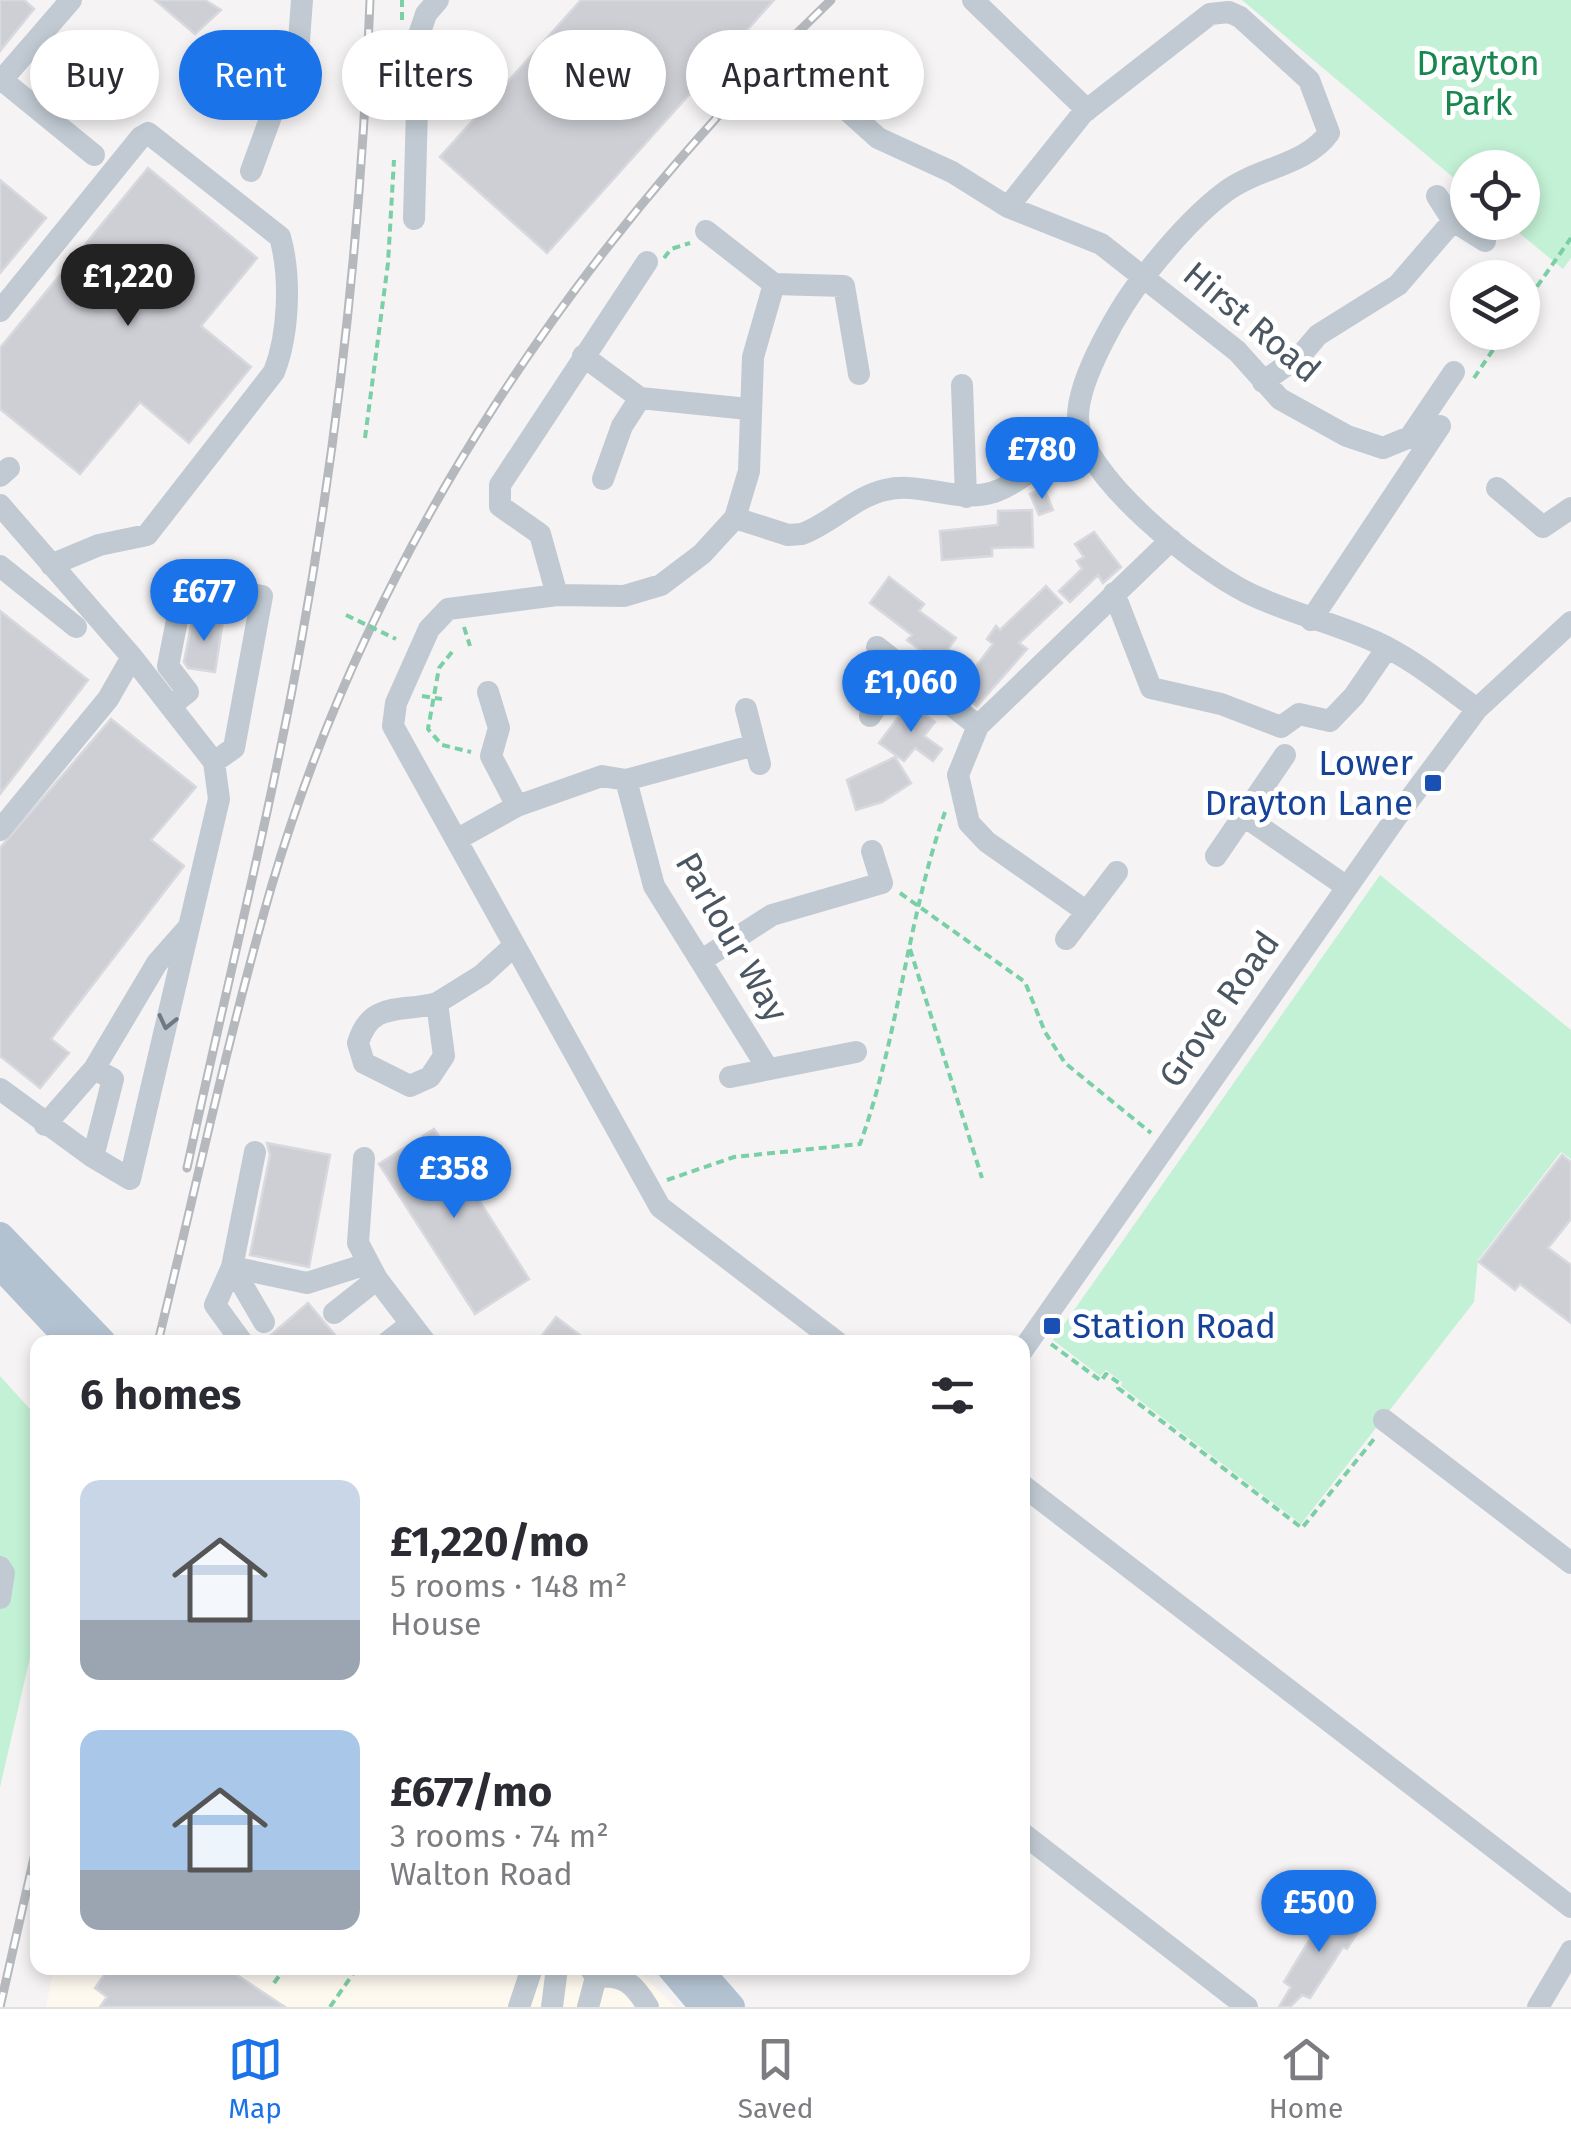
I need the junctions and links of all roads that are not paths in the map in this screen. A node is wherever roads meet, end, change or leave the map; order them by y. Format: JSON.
{"nodes":[{"id":1,"x":71,"y":0,"type":"edge"},
{"id":2,"x":302,"y":0,"type":"edge"},
{"id":3,"x":438,"y":0,"type":"edge"},
{"id":4,"x":984,"y":3,"type":"edge"},
{"id":5,"x":1201,"y":7,"type":"edge"},
{"id":6,"x":1,"y":81,"type":"edge"},
{"id":7,"x":1087,"y":110,"type":"junction"},
{"id":8,"x":858,"y":120,"type":"edge"},
{"id":9,"x":94,"y":155,"type":"dead end"},
{"id":10,"x":251,"y":171,"type":"dead end"},
{"id":11,"x":1437,"y":196,"type":"dead end"},
{"id":12,"x":1008,"y":207,"type":"junction"},
{"id":13,"x":1450,"y":216,"type":"edge"},
{"id":14,"x":414,"y":219,"type":"dead end"},
{"id":15,"x":1450,"y":225,"type":"edge"},
{"id":16,"x":709,"y":243,"type":"road end"},
{"id":17,"x":647,"y":262,"type":"road end"},
{"id":18,"x":1144,"y":276,"type":"junction"},
{"id":19,"x":774,"y":284,"type":"junction"},
{"id":20,"x":0,"y":311,"type":"edge"},
{"id":21,"x":583,"y":356,"type":"junction"},
{"id":22,"x":1454,"y":372,"type":"dead end"},
{"id":23,"x":859,"y":374,"type":"dead end"},
{"id":24,"x":1263,"y":382,"type":"junction"},
{"id":25,"x":962,"y":385,"type":"dead end"},
{"id":26,"x":640,"y":398,"type":"junction"},
{"id":27,"x":748,"y":409,"type":"junction"},
{"id":28,"x":1440,"y":426,"type":"dead end"},
{"id":29,"x":1084,"y":446,"type":"junction"},
{"id":30,"x":602,"y":480,"type":"dead end"},
{"id":31,"x":1497,"y":488,"type":"dead end"},
{"id":32,"x":966,"y":498,"type":"junction"},
{"id":33,"x":1571,"y":508,"type":"edge"},
{"id":34,"x":2,"y":514,"type":"edge"},
{"id":35,"x":736,"y":518,"type":"junction"},
{"id":36,"x":1171,"y":540,"type":"junction"},
{"id":37,"x":59,"y":574,"type":"junction"},
{"id":38,"x":4,"y":576,"type":"edge"},
{"id":39,"x":1114,"y":593,"type":"junction"},
{"id":40,"x":557,"y":595,"type":"junction"},
{"id":41,"x":1311,"y":620,"type":"junction"},
{"id":42,"x":76,"y":627,"type":"dead end"},
{"id":43,"x":1566,"y":634,"type":"edge"},
{"id":44,"x":877,"y":648,"type":"dead end"},
{"id":45,"x":1387,"y":648,"type":"junction"},
{"id":46,"x":132,"y":657,"type":"junction"},
{"id":47,"x":903,"y":668,"type":"junction"},
{"id":48,"x":488,"y":692,"type":"dead end"},
{"id":49,"x":170,"y":706,"type":"junction"},
{"id":50,"x":746,"y":709,"type":"dead end"},
{"id":51,"x":1478,"y":709,"type":"junction"},
{"id":52,"x":870,"y":716,"type":"dead end"},
{"id":53,"x":978,"y":726,"type":"junction"},
{"id":54,"x":1284,"y":755,"type":"dead end"},
{"id":55,"x":214,"y":762,"type":"junction"},
{"id":56,"x":626,"y":780,"type":"junction"},
{"id":57,"x":517,"y":806,"type":"junction"},
{"id":58,"x":1244,"y":816,"type":"junction"},
{"id":59,"x":0,"y":830,"type":"edge"},
{"id":60,"x":456,"y":840,"type":"junction"},
{"id":61,"x":872,"y":852,"type":"dead end"},
{"id":62,"x":1216,"y":856,"type":"dead end"},
{"id":63,"x":1118,"y":872,"type":"dead end"},
{"id":64,"x":1347,"y":887,"type":"junction"},
{"id":65,"x":1087,"y":912,"type":"junction"},
{"id":66,"x":190,"y":927,"type":"junction"},
{"id":67,"x":1066,"y":939,"type":"dead end"},
{"id":68,"x":514,"y":946,"type":"junction"},
{"id":69,"x":702,"y":960,"type":"junction"},
{"id":70,"x":437,"y":1003,"type":"dead end"},
{"id":71,"x":856,"y":1052,"type":"dead end"},
{"id":72,"x":94,"y":1069,"type":"junction"},
{"id":73,"x":768,"y":1069,"type":"junction"},
{"id":74,"x":730,"y":1077,"type":"dead end"},
{"id":75,"x":0,"y":1088,"type":"edge"},
{"id":76,"x":44,"y":1125,"type":"junction"},
{"id":77,"x":255,"y":1152,"type":"dead end"},
{"id":78,"x":94,"y":1157,"type":"junction"},
{"id":79,"x":364,"y":1158,"type":"dead end"},
{"id":80,"x":0,"y":1236,"type":"edge"},
{"id":81,"x":0,"y":1265,"type":"edge"},
{"id":82,"x":232,"y":1268,"type":"junction"},
{"id":83,"x":372,"y":1272,"type":"junction"},
{"id":84,"x":334,"y":1313,"type":"dead end"},
{"id":85,"x":264,"y":1322,"type":"dead end"},
{"id":86,"x":418,"y":1333,"type":"edge"},
{"id":87,"x":65,"y":1335,"type":"edge"},
{"id":88,"x":95,"y":1335,"type":"edge"},
{"id":89,"x":237,"y":1335,"type":"edge"},
{"id":90,"x":828,"y":1335,"type":"edge"},
{"id":91,"x":1030,"y":1340,"type":"edge"},
{"id":92,"x":1386,"y":1422,"type":"road end"},
{"id":93,"x":1030,"y":1491,"type":"edge"},
{"id":94,"x":1571,"y":1564,"type":"edge"},
{"id":95,"x":0,"y":1567,"type":"edge"},
{"id":96,"x":0,"y":1598,"type":"edge"},
{"id":97,"x":1030,"y":1838,"type":"edge"},
{"id":98,"x":1571,"y":1907,"type":"edge"},
{"id":99,"x":1571,"y":1951,"type":"edge"},
{"id":100,"x":530,"y":1975,"type":"edge"},
{"id":101,"x":556,"y":1975,"type":"edge"},
{"id":102,"x":593,"y":1975,"type":"edge"},
{"id":103,"x":608,"y":1975,"type":"edge"},
{"id":104,"x":676,"y":1975,"type":"edge"},
{"id":105,"x":703,"y":1975,"type":"edge"},
{"id":106,"x":519,"y":2007,"type":"edge"},
{"id":107,"x":552,"y":2007,"type":"edge"},
{"id":108,"x":588,"y":2007,"type":"edge"},
{"id":109,"x":648,"y":2007,"type":"edge"},
{"id":110,"x":704,"y":2007,"type":"edge"},
{"id":111,"x":730,"y":2007,"type":"edge"},
{"id":112,"x":1248,"y":2007,"type":"edge"},
{"id":113,"x":1538,"y":2007,"type":"edge"}],
"edges":[{"from":1,"to":6,"type":"street"},
{"from":2,"to":10,"type":"street"},
{"from":3,"to":14,"type":"street"},
{"from":4,"to":7,"type":"street"},
{"from":5,"to":7,"type":"street"},
{"from":5,"to":18,"type":"street"},
{"from":6,"to":9,"type":"street"},
{"from":7,"to":12,"type":"street"},
{"from":8,"to":12,"type":"street","name":"Hirst Road"},
{"from":11,"to":13,"type":"street"},
{"from":12,"to":18,"type":"street","name":"Hirst Road"},
{"from":15,"to":24,"type":"street"},
{"from":16,"to":19,"type":"street"},
{"from":17,"to":21,"type":"street"},
{"from":18,"to":24,"type":"street","name":"Hirst Road"},
{"from":18,"to":29,"type":"street"},
{"from":19,"to":23,"type":"street"},
{"from":19,"to":27,"type":"street"},
{"from":20,"to":37,"type":"street"},
{"from":21,"to":26,"type":"street"},
{"from":21,"to":40,"type":"street"},
{"from":22,"to":24,"type":"street","name":"Hirst Road"},
{"from":25,"to":32,"type":"street"},
{"from":26,"to":27,"type":"street"},
{"from":26,"to":30,"type":"street"},
{"from":27,"to":35,"type":"street"},
{"from":28,"to":41,"type":"street"},
{"from":29,"to":32,"type":"street"},
{"from":29,"to":36,"type":"street"},
{"from":31,"to":33,"type":"street"},
{"from":32,"to":35,"type":"street"},
{"from":34,"to":37,"type":"street"},
{"from":35,"to":40,"type":"street"},
{"from":36,"to":39,"type":"street"},
{"from":36,"to":41,"type":"street"},
{"from":37,"to":46,"type":"street"},
{"from":38,"to":42,"type":"street"},
{"from":39,"to":45,"type":"street"},
{"from":39,"to":53,"type":"street"},
{"from":40,"to":60,"type":"street"},
{"from":41,"to":45,"type":"street"},
{"from":43,"to":51,"type":"street"},
{"from":44,"to":47,"type":"street"},
{"from":45,"to":51,"type":"street"},
{"from":46,"to":49,"type":"street"},
{"from":46,"to":59,"type":"street"},
{"from":47,"to":52,"type":"street"},
{"from":47,"to":53,"type":"street"},
{"from":48,"to":57,"type":"street"},
{"from":49,"to":55,"type":"street"},
{"from":49,"to":55,"type":"street"},
{"from":50,"to":56,"type":"street"},
{"from":51,"to":64,"type":"street","name":"Grove Road"},
{"from":53,"to":65,"type":"street"},
{"from":54,"to":58,"type":"street"},
{"from":55,"to":66,"type":"street"},
{"from":56,"to":57,"type":"street"},
{"from":56,"to":69,"type":"street","name":"Parlour Way"},
{"from":57,"to":60,"type":"street"},
{"from":58,"to":62,"type":"street"},
{"from":58,"to":64,"type":"street"},
{"from":60,"to":68,"type":"street"},
{"from":61,"to":69,"type":"street"},
{"from":63,"to":65,"type":"street"},
{"from":64,"to":91,"type":"street","name":"Grove Road"},
{"from":65,"to":67,"type":"street"},
{"from":66,"to":72,"type":"street"},
{"from":66,"to":78,"type":"street","one_way":true},
{"from":68,"to":70,"type":"street"},
{"from":68,"to":90,"type":"street"},
{"from":69,"to":73,"type":"street","name":"Parlour Way"},
{"from":71,"to":73,"type":"street","name":"Parlour Way"},
{"from":72,"to":76,"type":"street"},
{"from":72,"to":78,"type":"street"},
{"from":73,"to":74,"type":"street","name":"Parlour Way"},
{"from":75,"to":76,"type":"street"},
{"from":76,"to":78,"type":"street"},
{"from":77,"to":82,"type":"street"},
{"from":79,"to":83,"type":"street"},
{"from":80,"to":88,"type":"main road"},
{"from":81,"to":87,"type":"main road"},
{"from":82,"to":83,"type":"street"},
{"from":82,"to":85,"type":"street"},
{"from":82,"to":89,"type":"street"},
{"from":83,"to":84,"type":"street"},
{"from":83,"to":86,"type":"street"},
{"from":92,"to":94,"type":"street"},
{"from":93,"to":98,"type":"street"},
{"from":95,"to":96,"type":"street"},
{"from":97,"to":112,"type":"street"},
{"from":99,"to":113,"type":"street"},
{"from":100,"to":106,"type":"street"},
{"from":101,"to":107,"type":"street"},
{"from":102,"to":108,"type":"street"},
{"from":103,"to":109,"type":"street"},
{"from":104,"to":110,"type":"main road"},
{"from":105,"to":111,"type":"main road"}]}
